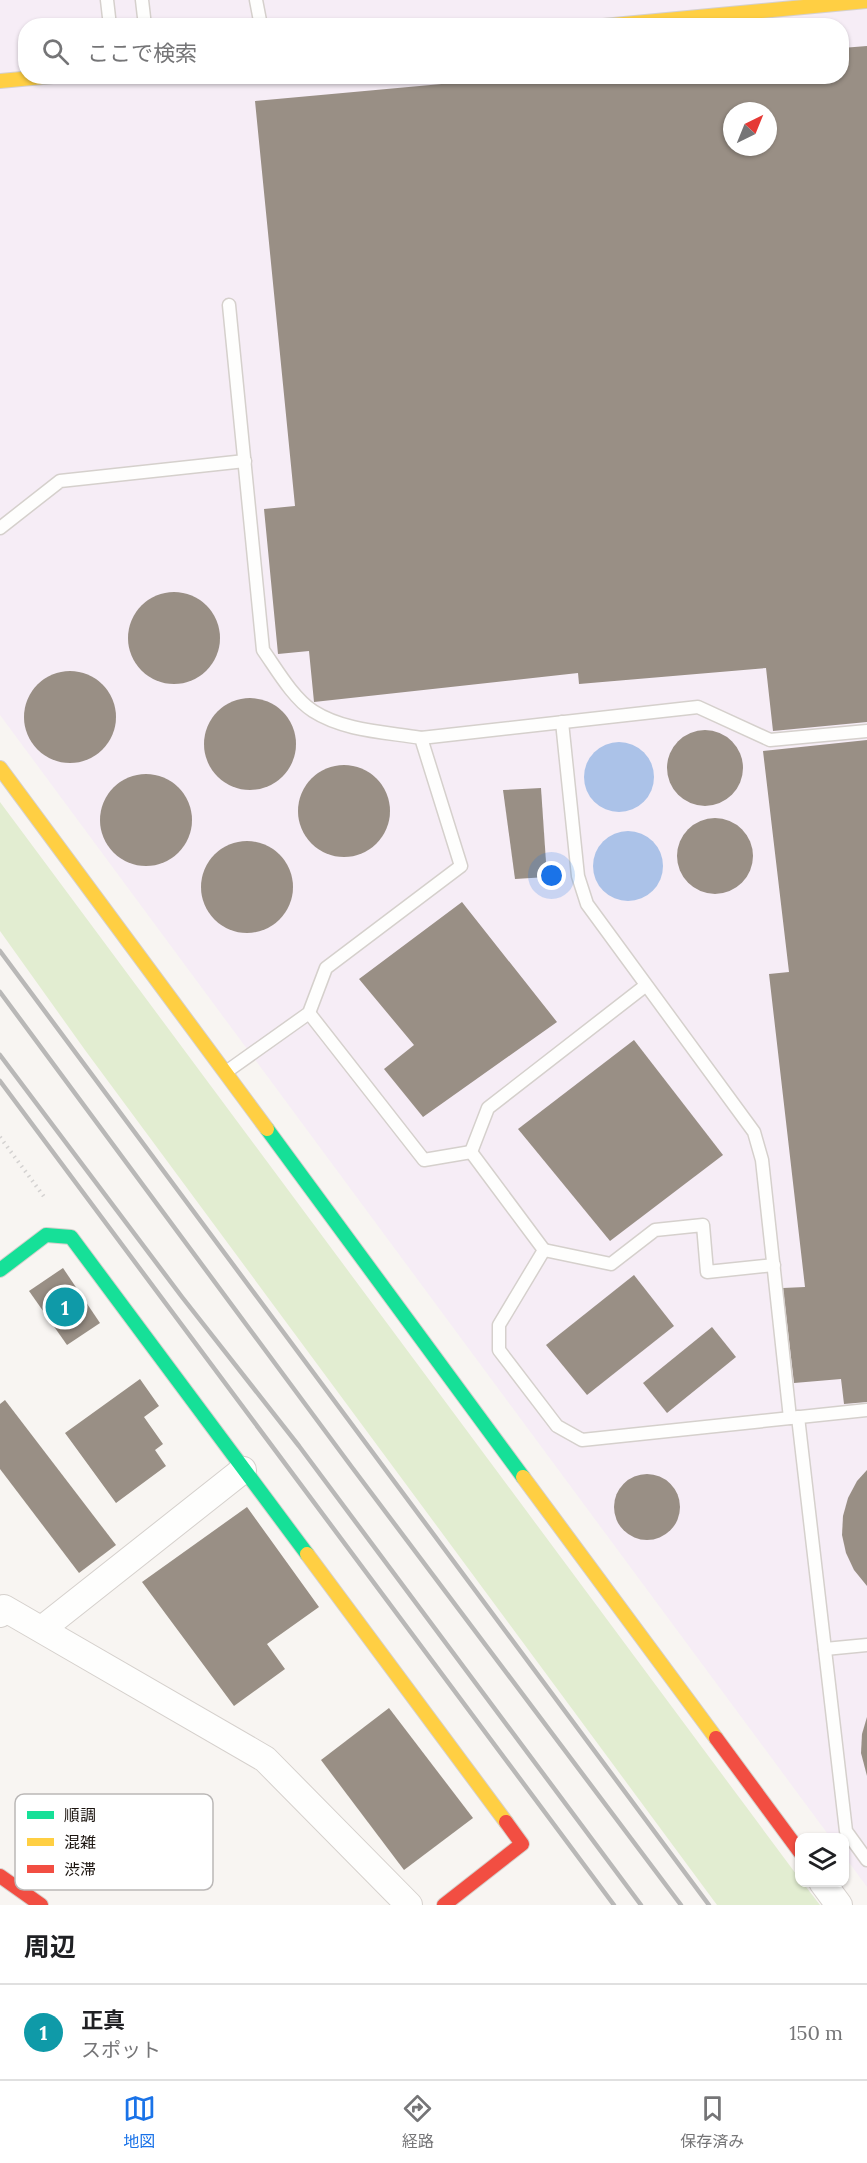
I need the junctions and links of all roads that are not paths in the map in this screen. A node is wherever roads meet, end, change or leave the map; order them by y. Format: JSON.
{"nodes":[{"id":1,"x":107,"y":0,"type":"edge"},
{"id":2,"x":142,"y":0,"type":"edge"},
{"id":3,"x":256,"y":0,"type":"edge"},
{"id":4,"x":867,"y":1,"type":"edge"},
{"id":5,"x":109,"y":18,"type":"edge"},
{"id":6,"x":144,"y":18,"type":"edge"},
{"id":7,"x":259,"y":18,"type":"edge"},
{"id":8,"x":659,"y":18,"type":"edge"},
{"id":9,"x":18,"y":79,"type":"edge"},
{"id":10,"x":0,"y":81,"type":"edge"},
{"id":11,"x":229,"y":305,"type":"dead end"},
{"id":12,"x":244,"y":461,"type":"junction"},
{"id":13,"x":0,"y":528,"type":"edge"},
{"id":14,"x":562,"y":722,"type":"junction"},
{"id":15,"x":867,"y":731,"type":"edge"},
{"id":16,"x":421,"y":738,"type":"junction"},
{"id":17,"x":0,"y":768,"type":"edge"},
{"id":18,"x":645,"y":986,"type":"junction"},
{"id":19,"x":309,"y":1013,"type":"junction"},
{"id":20,"x":225,"y":1073,"type":"junction"},
{"id":21,"x":471,"y":1152,"type":"junction"},
{"id":22,"x":544,"y":1250,"type":"junction"},
{"id":23,"x":774,"y":1265,"type":"junction"},
{"id":24,"x":0,"y":1270,"type":"edge"},
{"id":25,"x":867,"y":1410,"type":"edge"},
{"id":26,"x":794,"y":1417,"type":"junction"},
{"id":27,"x":243,"y":1470,"type":"junction"},
{"id":28,"x":0,"y":1614,"type":"edge"},
{"id":29,"x":42,"y":1629,"type":"junction"},
{"id":30,"x":867,"y":1645,"type":"edge"},
{"id":31,"x":825,"y":1649,"type":"junction"},
{"id":32,"x":846,"y":1833,"type":"edge"},
{"id":33,"x":795,"y":1845,"type":"edge"},
{"id":34,"x":849,"y":1846,"type":"edge"},
{"id":35,"x":867,"y":1860,"type":"edge"},
{"id":36,"x":0,"y":1876,"type":"edge"},
{"id":37,"x":15,"y":1887,"type":"edge"},
{"id":38,"x":826,"y":1887,"type":"edge"},
{"id":39,"x":20,"y":1890,"type":"edge"},
{"id":40,"x":41,"y":1905,"type":"edge"},
{"id":41,"x":409,"y":1905,"type":"edge"},
{"id":42,"x":444,"y":1905,"type":"edge"},
{"id":43,"x":839,"y":1905,"type":"edge"}],
"edges":[{"from":1,"to":5,"type":"lane"},
{"from":2,"to":6,"type":"lane"},
{"from":3,"to":7,"type":"lane"},
{"from":4,"to":8,"type":"street"},
{"from":9,"to":10,"type":"street"},
{"from":11,"to":12,"type":"lane"},
{"from":12,"to":13,"type":"lane"},
{"from":12,"to":16,"type":"lane"},
{"from":14,"to":15,"type":"lane"},
{"from":14,"to":16,"type":"lane"},
{"from":14,"to":18,"type":"lane"},
{"from":16,"to":19,"type":"lane"},
{"from":17,"to":20,"type":"street"},
{"from":18,"to":21,"type":"lane"},
{"from":18,"to":23,"type":"lane"},
{"from":19,"to":20,"type":"lane"},
{"from":19,"to":21,"type":"lane"},
{"from":20,"to":33,"type":"street"},
{"from":21,"to":22,"type":"lane"},
{"from":22,"to":23,"type":"lane"},
{"from":22,"to":26,"type":"lane"},
{"from":23,"to":26,"type":"lane"},
{"from":24,"to":27,"type":"street"},
{"from":25,"to":26,"type":"lane"},
{"from":26,"to":31,"type":"lane"},
{"from":27,"to":29,"type":"street"},
{"from":27,"to":42,"type":"street"},
{"from":28,"to":29,"type":"street"},
{"from":29,"to":41,"type":"street"},
{"from":30,"to":31,"type":"lane"},
{"from":31,"to":32,"type":"lane"},
{"from":34,"to":35,"type":"lane"},
{"from":36,"to":37,"type":"street"},
{"from":38,"to":43,"type":"street"},
{"from":39,"to":40,"type":"street"}]}
